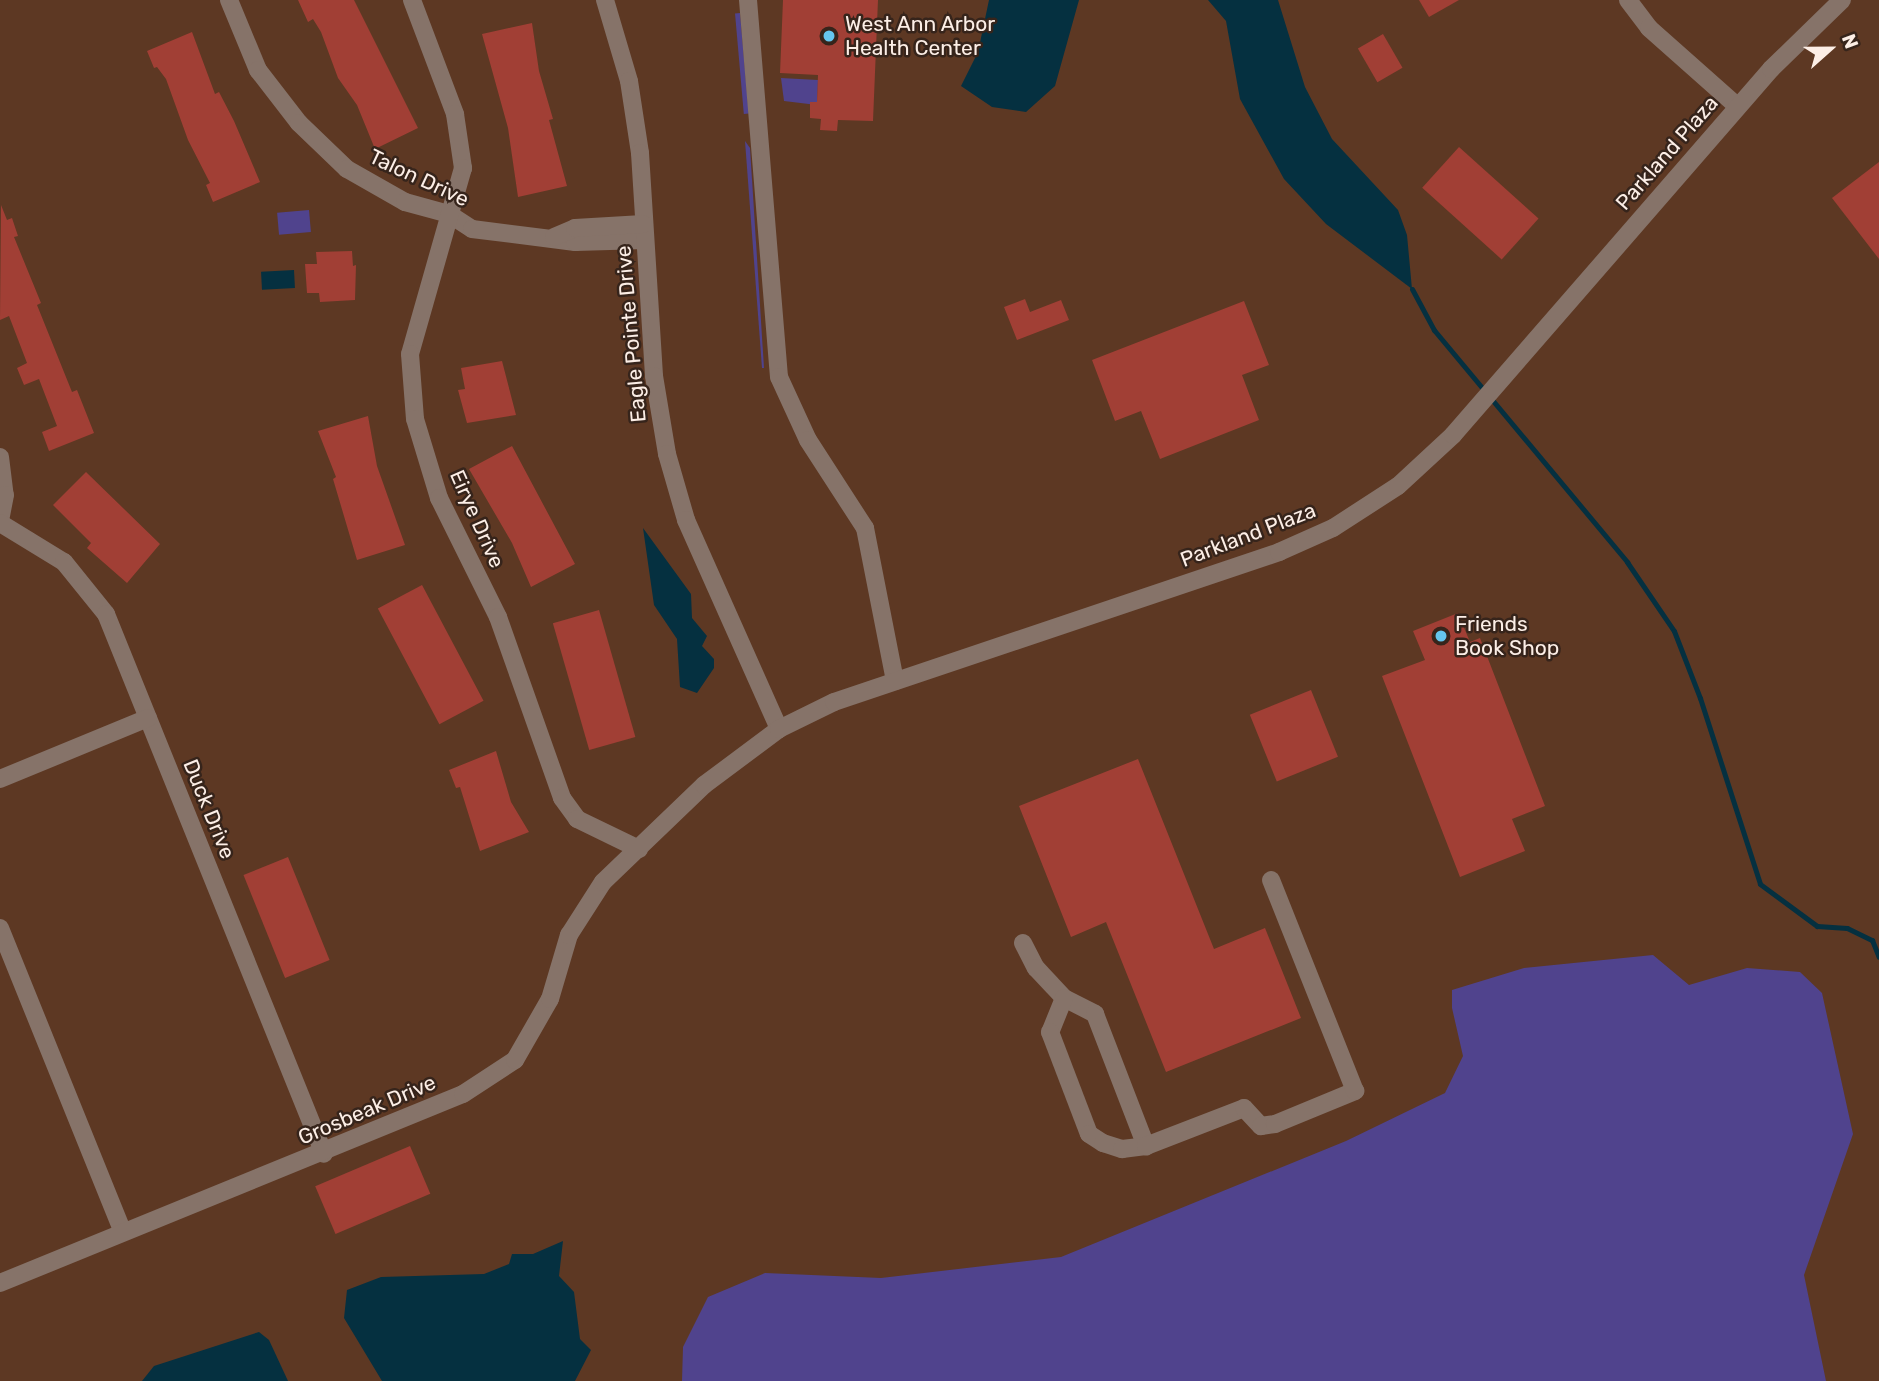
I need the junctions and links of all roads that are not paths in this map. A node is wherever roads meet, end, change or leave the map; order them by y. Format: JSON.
{"nodes":[{"id":1,"x":229,"y":0,"type":"edge"},
{"id":2,"x":412,"y":0,"type":"edge"},
{"id":3,"x":605,"y":0,"type":"edge"},
{"id":4,"x":748,"y":0,"type":"edge"},
{"id":5,"x":1628,"y":0,"type":"edge"},
{"id":6,"x":1842,"y":0,"type":"edge"},
{"id":7,"x":1737,"y":106,"type":"junction"},
{"id":8,"x":449,"y":214,"type":"junction"},
{"id":9,"x":644,"y":232,"type":"junction"},
{"id":10,"x":0,"y":457,"type":"edge"},
{"id":11,"x":0,"y":522,"type":"edge"},
{"id":12,"x":895,"y":681,"type":"junction"},
{"id":13,"x":148,"y":718,"type":"junction"},
{"id":14,"x":779,"y":729,"type":"junction"},
{"id":15,"x":0,"y":779,"type":"edge"},
{"id":16,"x":639,"y":849,"type":"junction"},
{"id":17,"x":1271,"y":880,"type":"dead end"},
{"id":18,"x":0,"y":928,"type":"edge"},
{"id":19,"x":1023,"y":943,"type":"dead end"},
{"id":20,"x":1064,"y":998,"type":"junction"},
{"id":21,"x":1146,"y":1146,"type":"junction"},
{"id":22,"x":324,"y":1154,"type":"junction"},
{"id":23,"x":123,"y":1231,"type":"junction"},
{"id":24,"x":0,"y":1283,"type":"edge"}],
"edges":[{"from":1,"to":8,"type":"street","name":"Talon Drive"},
{"from":2,"to":8,"type":"street","name":"Eirye Drive"},
{"from":3,"to":9,"type":"street","name":"Eagle Pointe Drive"},
{"from":4,"to":12,"type":"street"},
{"from":5,"to":7,"type":"street"},
{"from":6,"to":7,"type":"street","name":"Parkland Plaza"},
{"from":7,"to":12,"type":"street","name":"Parkland Plaza"},
{"from":8,"to":9,"type":"street","name":"Talon Drive"},
{"from":8,"to":16,"type":"street","name":"Eirye Drive"},
{"from":9,"to":14,"type":"street","name":"Eagle Pointe Drive"},
{"from":10,"to":11,"type":"street"},
{"from":11,"to":13,"type":"street","name":"Duck Drive"},
{"from":12,"to":14,"type":"street","name":"Parkland Plaza"},
{"from":13,"to":15,"type":"street"},
{"from":13,"to":22,"type":"street","name":"Duck Drive"},
{"from":14,"to":16,"type":"street","name":"Parkland Plaza"},
{"from":16,"to":22,"type":"street","name":"Grosbeak Drive"},
{"from":17,"to":21,"type":"street"},
{"from":18,"to":23,"type":"street"},
{"from":19,"to":20,"type":"street"},
{"from":20,"to":21,"type":"street"},
{"from":20,"to":21,"type":"street"},
{"from":22,"to":23,"type":"street","name":"Grosbeak Drive"},
{"from":23,"to":24,"type":"street","name":"Grosbeak Drive"}]}
